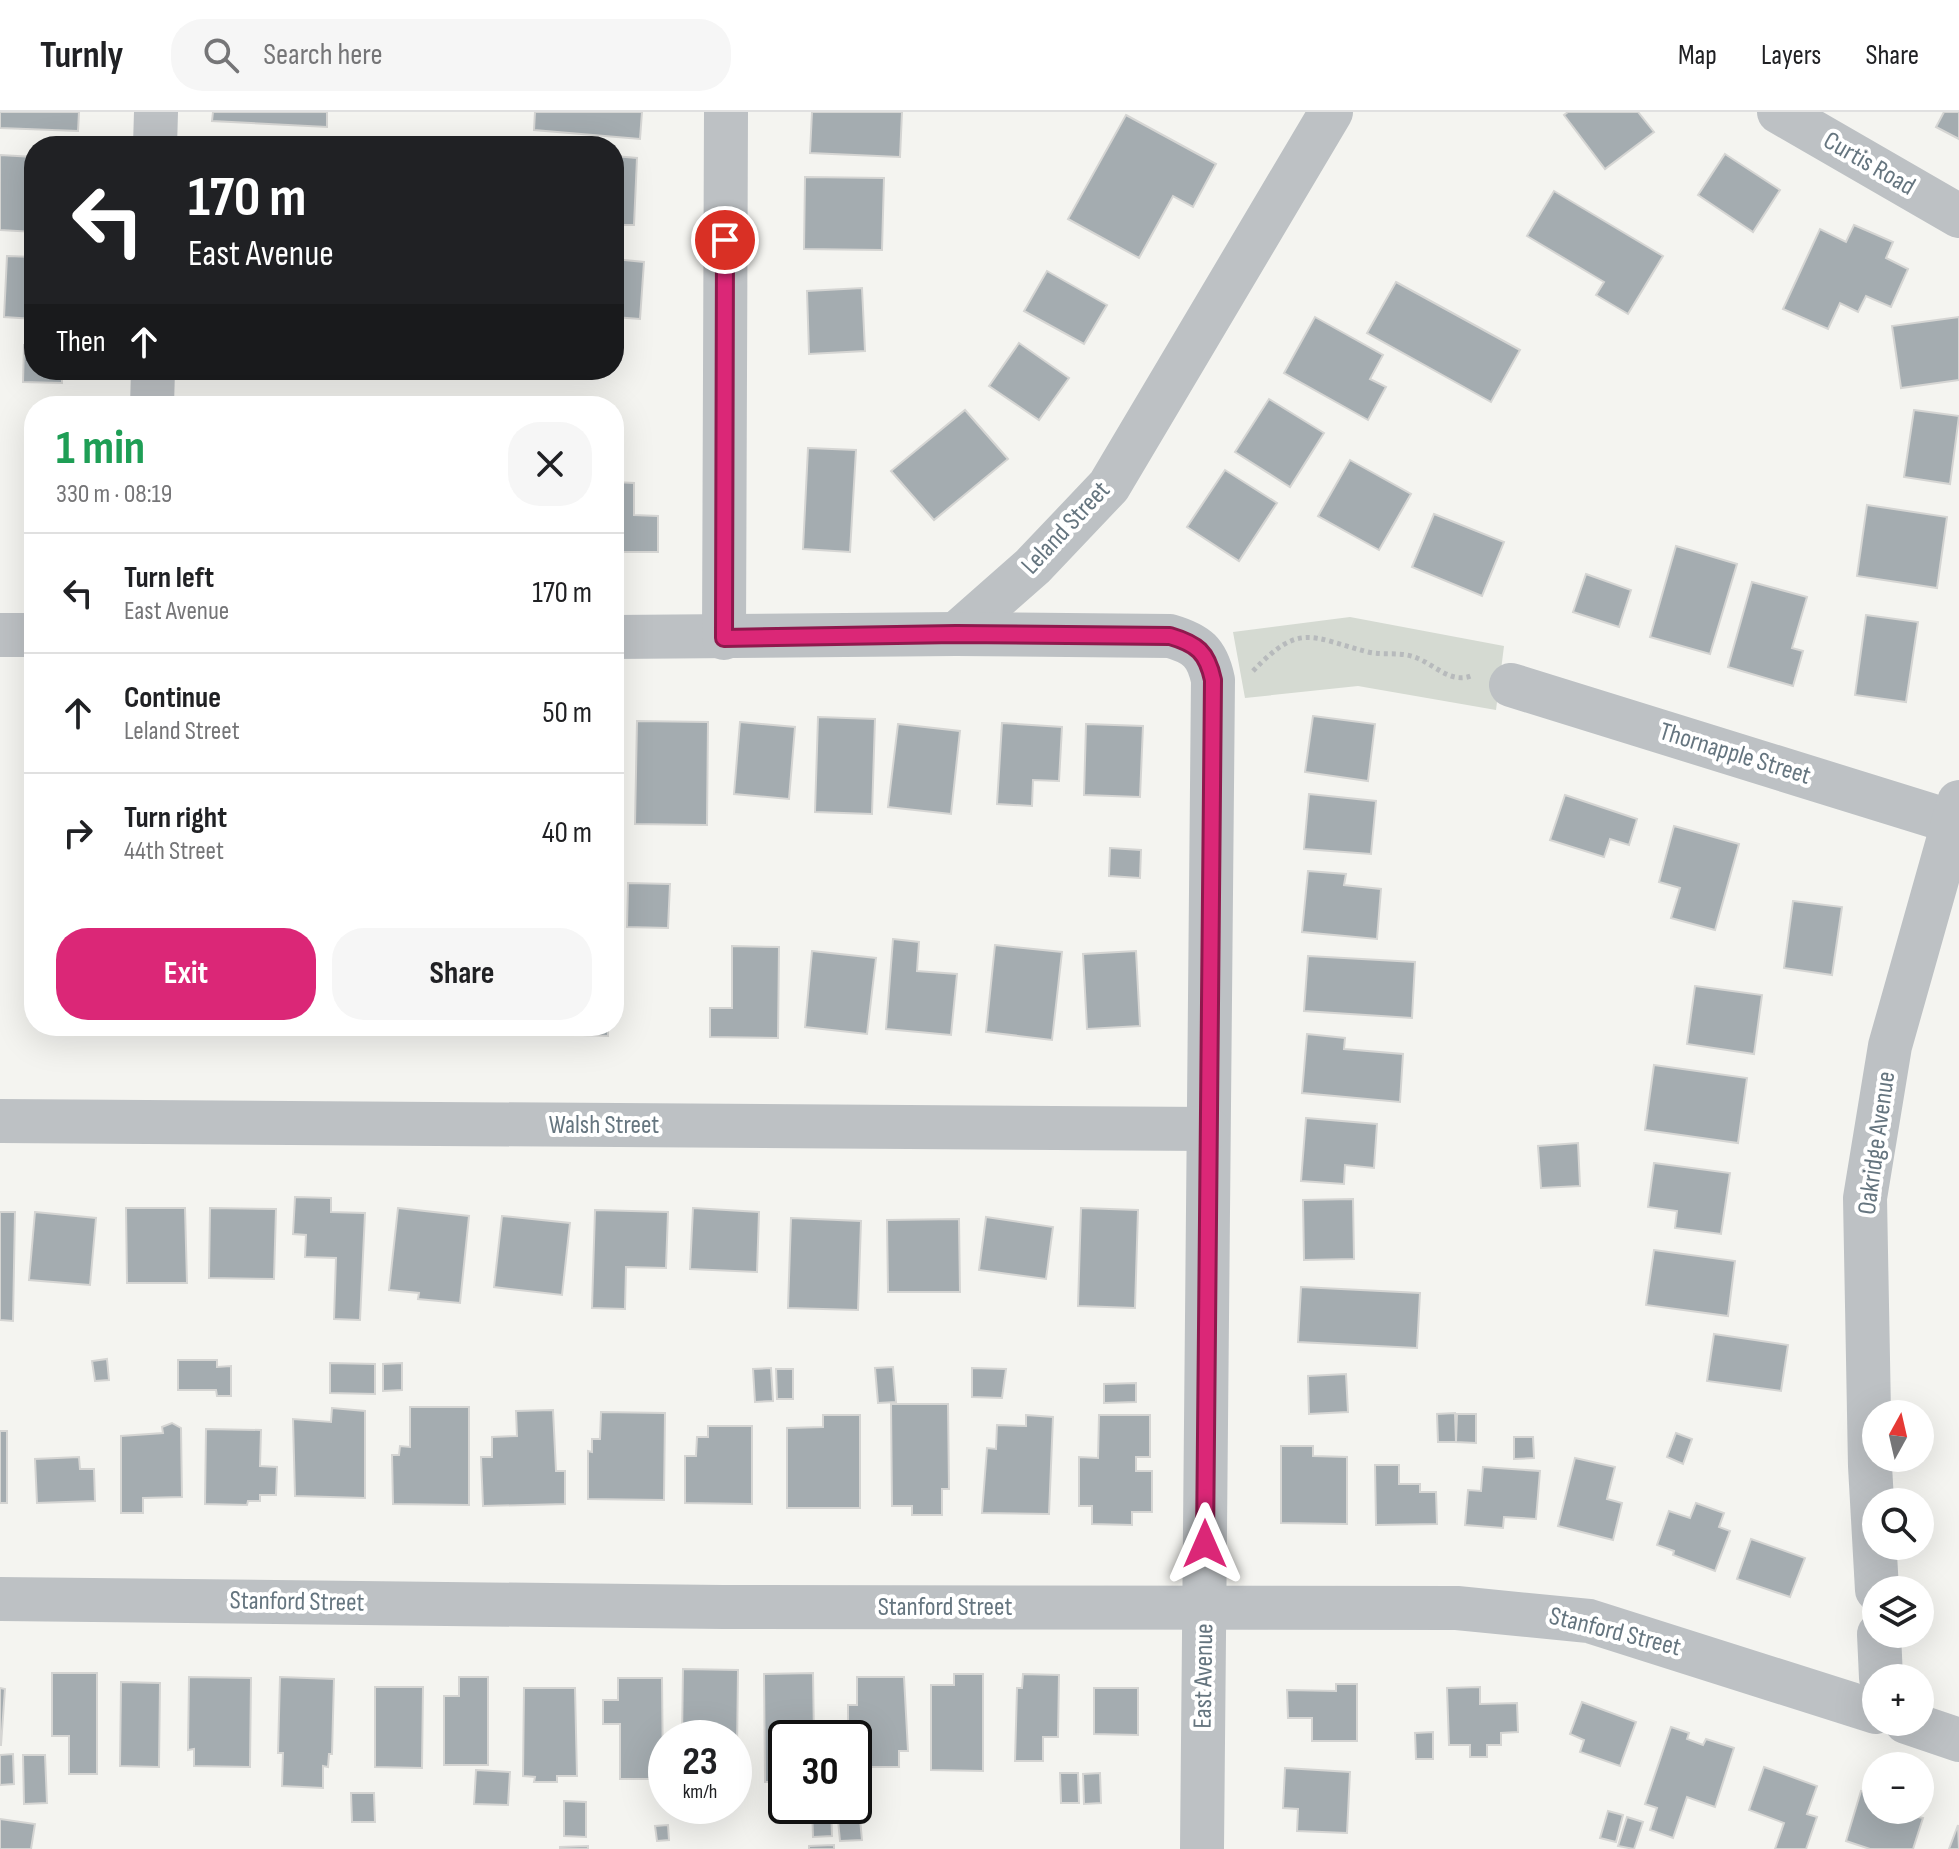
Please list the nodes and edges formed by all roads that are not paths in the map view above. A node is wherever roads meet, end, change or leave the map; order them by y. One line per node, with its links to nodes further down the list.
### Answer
1 (156, 112): 5 (street)
2 (726, 112): 11 (street)
3 (1331, 112): 7 (street, Leland Street)
4 (1779, 112): 6 (street, Curtis Road)
5 (155, 136)
6 (1959, 216)
7 (956, 634): 11 (street); 15 (street, East Avenue)
8 (0, 635): 9 (street)
9 (24, 635)
10 (624, 637): 11 (street)
11 (724, 638)
12 (1511, 685): 13 (street, Thornapple Street)
13 (1957, 816): 16 (street, Oakridge Avenue)
14 (0, 1121): 15 (street, Walsh Street)
15 (1208, 1129): 18 (street, East Avenue)
16 (1876, 1576)
17 (0, 1599): 18 (street, Stanford Street)
18 (1205, 1608): 19 (street, Stanford Street); 22 (street, East Avenue)
19 (1862, 1708)
20 (1934, 1732): 21 (street)
21 (1959, 1740)
22 (1202, 1849)

